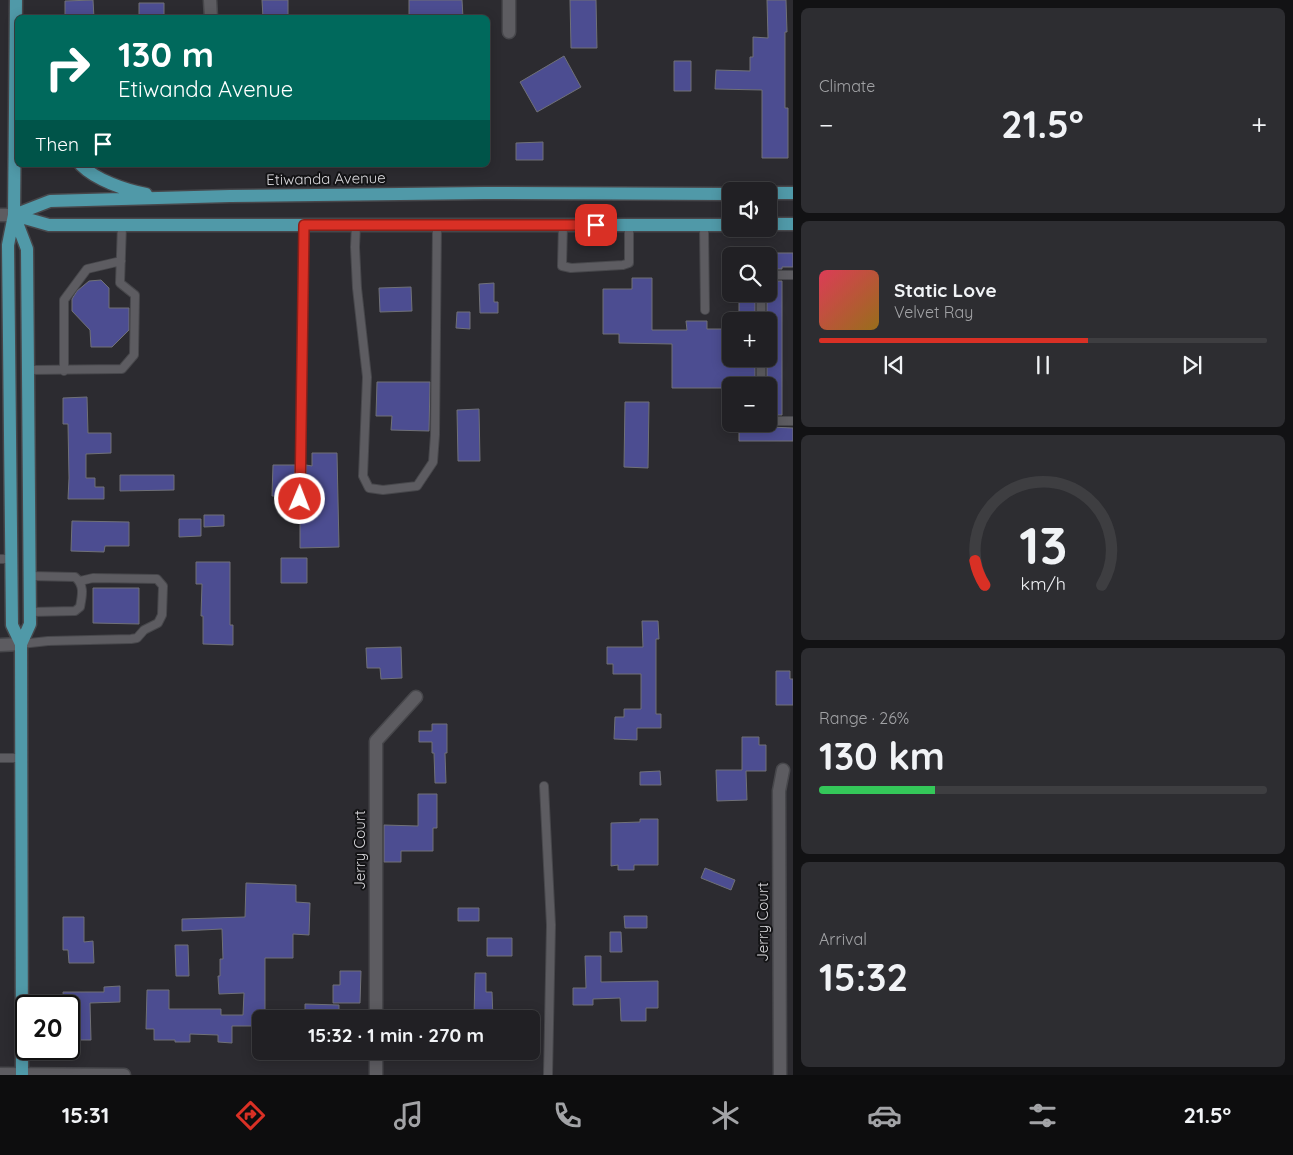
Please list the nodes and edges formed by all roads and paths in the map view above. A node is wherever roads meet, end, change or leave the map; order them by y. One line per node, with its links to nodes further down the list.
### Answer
1 (210, 0): 5 (street)
2 (509, 0): 6 (street)
3 (16, 3): 4 (main road)
4 (22, 15)
5 (211, 15)
6 (509, 32)
7 (15, 109): 14 (main road)
8 (84, 167): 12 (main road)
9 (777, 193): 10 (main road)
10 (793, 193)
11 (722, 194): 12 (main road, Etiwanda Avenue)
12 (165, 198): 14 (main road, Etiwanda Avenue)
13 (0, 215): 14 (street, Etiwanda Avenue)
14 (14, 215): 17 (main road, Etiwanda Avenue); 29 (main road); 30 (main road)
15 (777, 224): 16 (main road)
16 (793, 224)
17 (122, 225): 18 (main road, Etiwanda Avenue); 25 (lane)
18 (304, 225): 19 (main road, Etiwanda Avenue); 35 (lane)
19 (356, 225): 20 (main road, Etiwanda Avenue); 20 (lane)
20 (437, 225): 21 (main road, Etiwanda Avenue)
21 (563, 225): 22 (main road, Etiwanda Avenue); 22 (lane)
22 (628, 225): 23 (main road, Etiwanda Avenue)
23 (704, 225): 24 (main road, Etiwanda Avenue); 28 (lane)
24 (722, 225)
25 (121, 261): 31 (lane); 31 (lane)
26 (777, 275): 27 (lane)
27 (793, 275)
28 (704, 310)
29 (4, 325): 32 (main road)
30 (28, 370): 31 (lane); 37 (main road)
31 (64, 371)
32 (5, 404): 36 (main road)
33 (793, 421): 34 (lane)
34 (777, 422)
35 (300, 499)
36 (6, 559): 41 (main road)
37 (29, 576): 38 (lane); 39 (main road)
38 (80, 581): 39 (lane); 41 (lane)
39 (30, 612): 41 (main road)
40 (0, 644): 41 (street)
41 (21, 644): 44 (main road)
42 (416, 697): 47 (street, Jerry Court)
43 (0, 758): 44 (lane)
44 (22, 758): 50 (main road)
45 (783, 770): 54 (street, Jerry Court)
46 (544, 786): 53 (lane)
47 (376, 1010)
48 (376, 1060): 52 (street)
49 (0, 1074): 50 (street)
50 (22, 1075): 51 (street)
51 (124, 1075)
52 (376, 1075)
53 (548, 1075)
54 (780, 1075)

